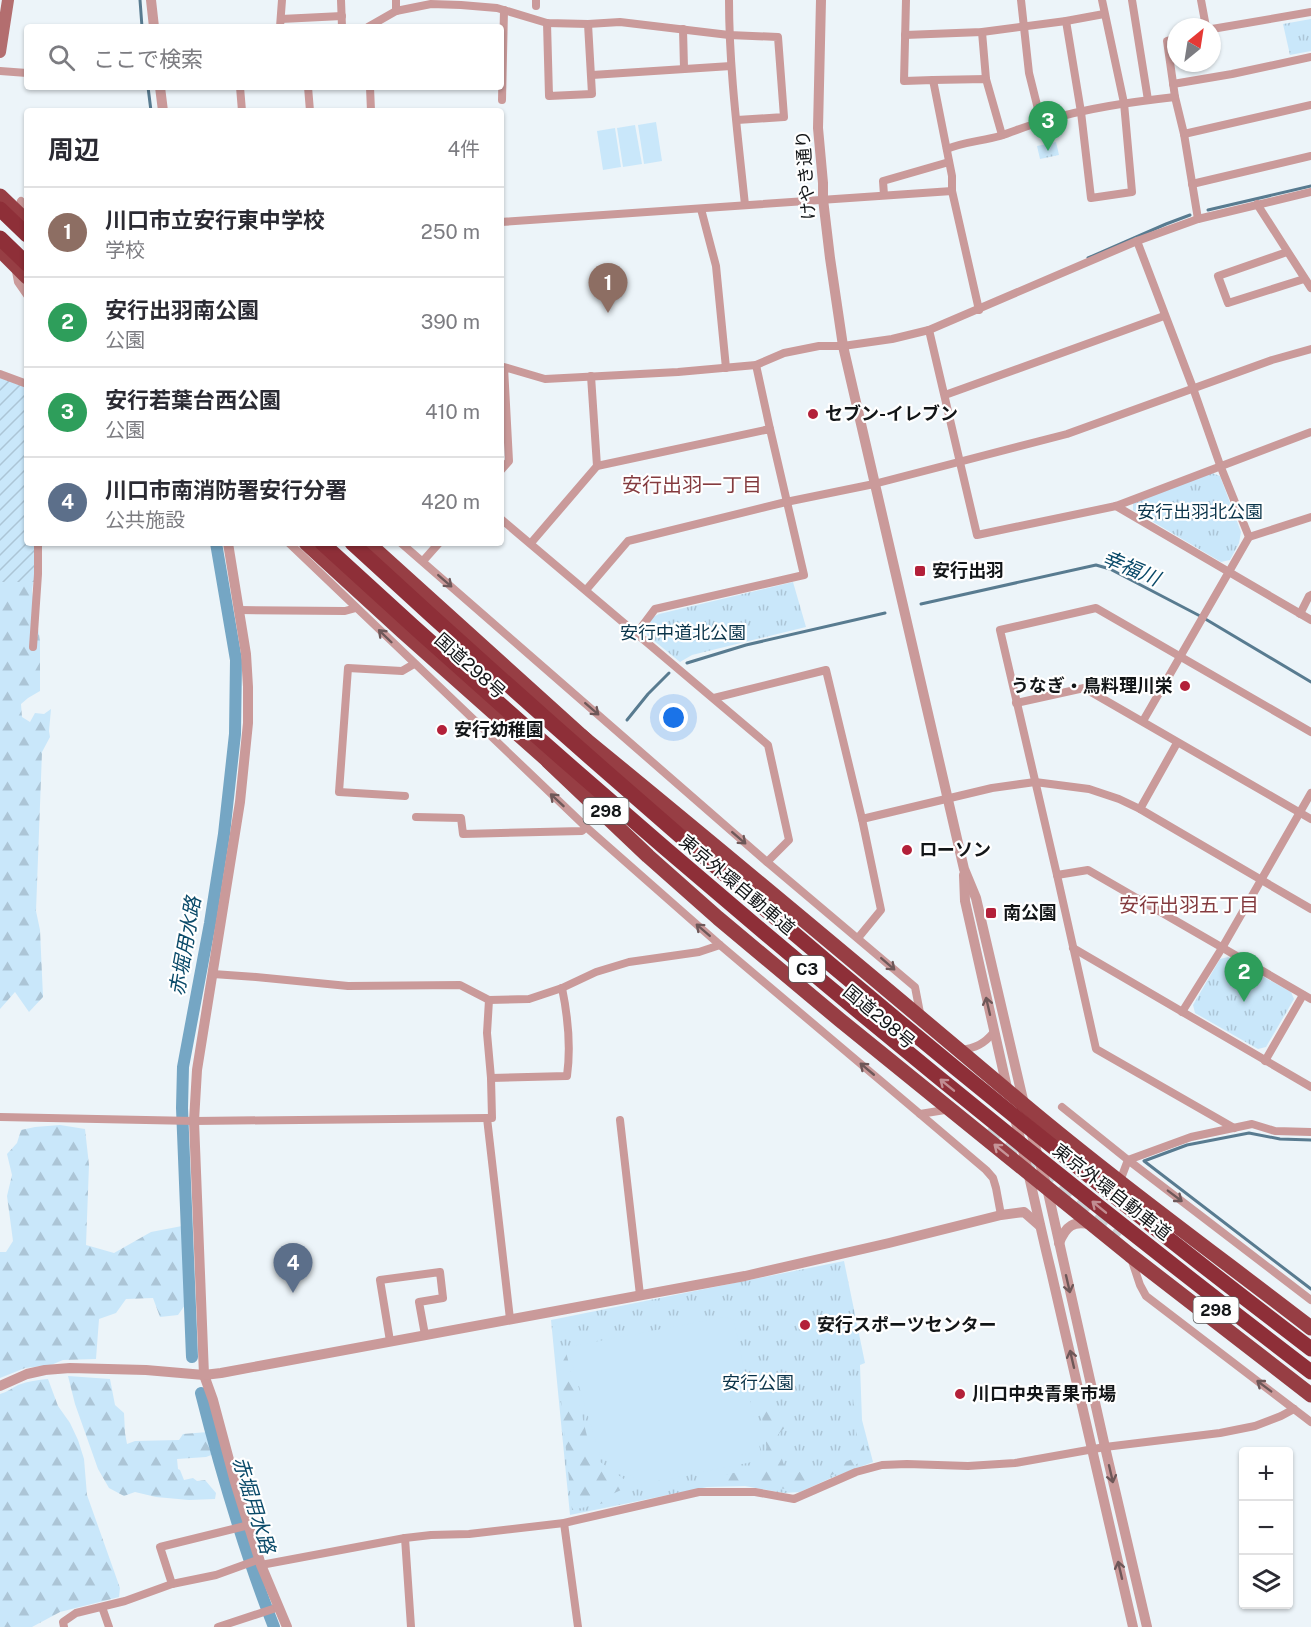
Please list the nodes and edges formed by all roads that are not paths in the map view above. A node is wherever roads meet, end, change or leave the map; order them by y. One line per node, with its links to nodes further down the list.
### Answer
1 (8, 0): 33 (main road)
2 (151, 0): 22 (street)
3 (282, 0): 20 (street)
4 (341, 0): 17 (street)
5 (396, 0): 14 (street)
6 (726, 0): 31 (street)
7 (821, 0): 71 (street, けやき通り)
8 (906, 0): 32 (street)
9 (1021, 0): 27 (street)
10 (1102, 0): 16 (street)
11 (1132, 0): 51 (street)
12 (1202, 0): 18 (street)
13 (504, 10): 14 (street); 21 (street); 25 (street)
14 (396, 11): 24 (street)
15 (1311, 12): 28 (street)
16 (1104, 14): 19 (street); 52 (street)
17 (342, 16): 20 (street); 23 (street)
18 (1205, 18)
19 (1065, 21): 27 (street); 58 (street)
20 (280, 23)
21 (547, 23): 26 (street); 40 (street)
22 (154, 24)
23 (342, 24)
24 (373, 24)
25 (504, 24)
26 (588, 24): 29 (street); 40 (street)
27 (1023, 27): 30 (street); 60 (street)
28 (1221, 27)
29 (683, 29): 31 (street); 36 (street)
30 (982, 32): 32 (street); 41 (street)
31 (729, 35): 35 (street); 59 (street)
32 (905, 35): 42 (street)
33 (0, 52)
34 (1311, 57): 43 (street)
35 (731, 66): 36 (street); 59 (street)
36 (684, 68): 40 (street)
37 (0, 71): 39 (street)
38 (1171, 72): 43 (street)
39 (24, 73)
40 (592, 75)
41 (986, 79): 42 (street); 62 (street)
42 (933, 80): 63 (street)
43 (1173, 84): 49 (street)
44 (160, 90): 54 (street)
45 (240, 90): 55 (street)
46 (308, 90): 56 (street)
47 (370, 90): 57 (street)
48 (502, 90): 50 (street)
49 (1175, 97): 51 (street); 61 (street)
50 (502, 100)
51 (1148, 100): 52 (street)
52 (1124, 103): 58 (street); 58 (street)
53 (1311, 105): 61 (street)
54 (163, 108)
55 (242, 108)
56 (310, 108)
57 (371, 108)
58 (1081, 112): 60 (street)
59 (737, 120): 73 (street)
60 (1041, 122): 62 (street)
61 (1184, 134): 66 (street)
62 (1002, 135): 63 (street)
63 (946, 149): 65 (street)
64 (1311, 156): 66 (street)
65 (949, 162): 67 (street); 69 (street)
66 (1192, 184): 77 (street)
67 (952, 191): 69 (street); 87 (street)
68 (1311, 192): 72 (street)
69 (884, 195): 71 (street)
70 (0, 196): 76 (highway)
71 (823, 199): 73 (street); 90 (street, けやき通り)
72 (1257, 204): 77 (street); 82 (street)
73 (745, 205): 75 (street)
74 (0, 209): 79 (highway)
75 (701, 209): 78 (street); 94 (street)
76 (24, 219)
77 (1198, 219): 80 (street)
78 (504, 222)
79 (24, 232)
80 (1137, 241): 87 (street); 88 (street)
81 (1, 248): 83 (highway)
82 (1287, 252): 84 (street); 84 (street)
83 (21, 264): 86 (street)
84 (1304, 279): 85 (street)
85 (1311, 288)
86 (24, 291)
87 (979, 310): 89 (street)
88 (1164, 316): 99 (street); 100 (street)
89 (929, 330): 90 (street); 100 (street)
90 (843, 346): 92 (street); 107 (street, けやき通り)
91 (1311, 349): 99 (street)
92 (756, 365): 94 (street); 101 (street)
93 (504, 367): 96 (street)
94 (726, 368): 96 (street)
95 (0, 374): 97 (street)
96 (591, 376): 105 (street)
97 (24, 383)
98 (504, 383): 106 (street)
99 (1193, 388): 103 (street); 104 (street)
100 (945, 395): 103 (street)
101 (770, 429): 105 (street); 108 (street)
102 (1311, 432): 104 (street)
103 (960, 462): 107 (street); 109 (street)
104 (1220, 465): 109 (street); 112 (street)
105 (597, 466): 113 (street)
106 (504, 467)
107 (874, 484): 108 (street); 145 (street, けやき通り)
108 (786, 502): 125 (street); 131 (street)
109 (1116, 506): 124 (street)
110 (1311, 517): 112 (street)
111 (504, 521): 113 (street)
112 (1249, 537): 124 (street)
113 (531, 543): 125 (street)
114 (38, 546): 132 (street)
115 (228, 546): 128 (street)
116 (292, 546): 127 (street)
117 (309, 546): 141 (highway, 国道298号 / 298)
118 (325, 546): 204 (highway, 東京外環自動車道 / C3, one-way to 118, bridge)
119 (355, 546): 203 (highway, 東京外環自動車道 / C3, bridge)
120 (371, 546): 139 (highway, 国道298号 / 298)
121 (405, 546): 123 (street)
122 (436, 546): 123 (street)
123 (423, 561): 152 (street, one-way to 152)
124 (1229, 573): 129 (street); 133 (street)
125 (586, 590): 131 (street)
126 (1311, 595): 129 (street)
127 (356, 608): 128 (street); 134 (street, one-way to 127)
128 (239, 610): 161 (street)
129 (1300, 614): 130 (street)
130 (1311, 620)
131 (637, 633): 135 (street)
132 (33, 647)
133 (1180, 656): 136 (street); 137 (street); 138 (street)
134 (414, 664): 144 (street); 151 (street, one-way to 134)
135 (714, 698): 149 (street); 152 (street)
136 (1016, 703): 137 (street); 142 (street)
137 (1143, 721): 140 (street)
138 (1311, 732)
139 (580, 735): 166 (highway); 168 (highway, 国道298号 / 298)
140 (1177, 743): 146 (street); 147 (street)
141 (548, 761): 171 (highway, 国道298号 / 298); 177 (highway)
142 (1035, 782): 145 (street); 146 (street); 154 (street)
143 (1311, 793): 147 (street)
144 (405, 796)
145 (947, 798): 149 (street); 153 (street, けやき通り)
146 (1140, 809): 155 (street)
147 (1300, 813): 150 (street); 155 (street)
148 (416, 817): 151 (street)
149 (862, 819): 157 (street)
150 (1311, 819)
151 (586, 827): 158 (street, one-way to 151)
152 (767, 862): 157 (street)
153 (964, 869): 167 (street, one-way to 153); 175 (street)
154 (1058, 875): 159 (street); 160 (street)
155 (1260, 879): 156 (street); 160 (street)
156 (1311, 909)
157 (858, 938): 166 (street, one-way to 166)
158 (720, 945): 162 (street); 178 (street, one-way to 158)
159 (1073, 948): 165 (street); 183 (street)
160 (1222, 948): 163 (street); 165 (street)
161 (213, 974): 164 (street); 182 (street)
162 (562, 988): 164 (street); 172 (street)
163 (1307, 997): 170 (street)
164 (489, 1000): 172 (street)
165 (1182, 1012): 170 (street)
166 (921, 1018): 169 (highway)
167 (994, 1032): 169 (street); 174 (street)
168 (932, 1037)
169 (960, 1050): 174 (highway)
170 (1265, 1061): 173 (street)
171 (914, 1071)
172 (491, 1078): 180 (street)
173 (1311, 1087)
174 (1007, 1090): 175 (highway); 186 (street)
175 (1024, 1105): 187 (highway); 188 (street)
176 (1062, 1107): 185 (street)
177 (951, 1109): 178 (street); 186 (highway, one-way to 177)
178 (920, 1114): 190 (street)
179 (0, 1117): 182 (street)
180 (487, 1118): 182 (street); 198 (street)
181 (620, 1120): 196 (street)
182 (194, 1121): 205 (street)
183 (1234, 1128): 184 (street); 185 (street)
184 (1311, 1132)
185 (1128, 1160): 187 (street); 197 (street, one-way to 197)
186 (1030, 1174): 188 (highway); 192 (street)
187 (1120, 1181): 199 (highway)
188 (1047, 1188): 191 (highway); 194 (street)
189 (1141, 1205): 201 (highway, 298)
190 (1000, 1215): 192 (street); 196 (street)
191 (1092, 1225): 194 (street); 195 (highway)
192 (1040, 1226): 212 (street, one-way to 192)
193 (1120, 1236): 206 (highway, 298)
194 (1059, 1243): 211 (street, one-way to 211)
195 (1130, 1255): 208 (highway); 209 (street, one-way to 195)
196 (640, 1295): 198 (street)
197 (1311, 1300)
198 (510, 1319): 200 (street)
199 (1311, 1328)
200 (425, 1335): 202 (street); 202 (street)
201 (1311, 1337)
202 (390, 1341): 205 (street)
203 (1311, 1348)
204 (1311, 1372)
205 (204, 1375): 207 (street); 214 (street)
206 (1311, 1383)
207 (0, 1386)
208 (1311, 1395)
209 (1294, 1409): 210 (street); 211 (street)
210 (1311, 1422)
211 (1105, 1447): 212 (street); 227 (street, one-way to 227)
212 (1093, 1449): 213 (street); 226 (street, one-way to 212)
213 (564, 1523): 215 (street); 225 (street)
214 (249, 1525): 216 (street); 217 (street)
215 (405, 1538): 216 (street); 224 (street)
216 (261, 1562): 217 (street); 219 (street)
217 (172, 1584): 218 (street)
218 (102, 1607): 220 (street); 221 (street)
219 (279, 1607): 222 (street); 223 (street)
220 (64, 1627)
221 (109, 1627)
222 (218, 1627)
223 (287, 1627)
224 (411, 1627)
225 (578, 1627)
226 (1133, 1627)
227 (1147, 1627)

